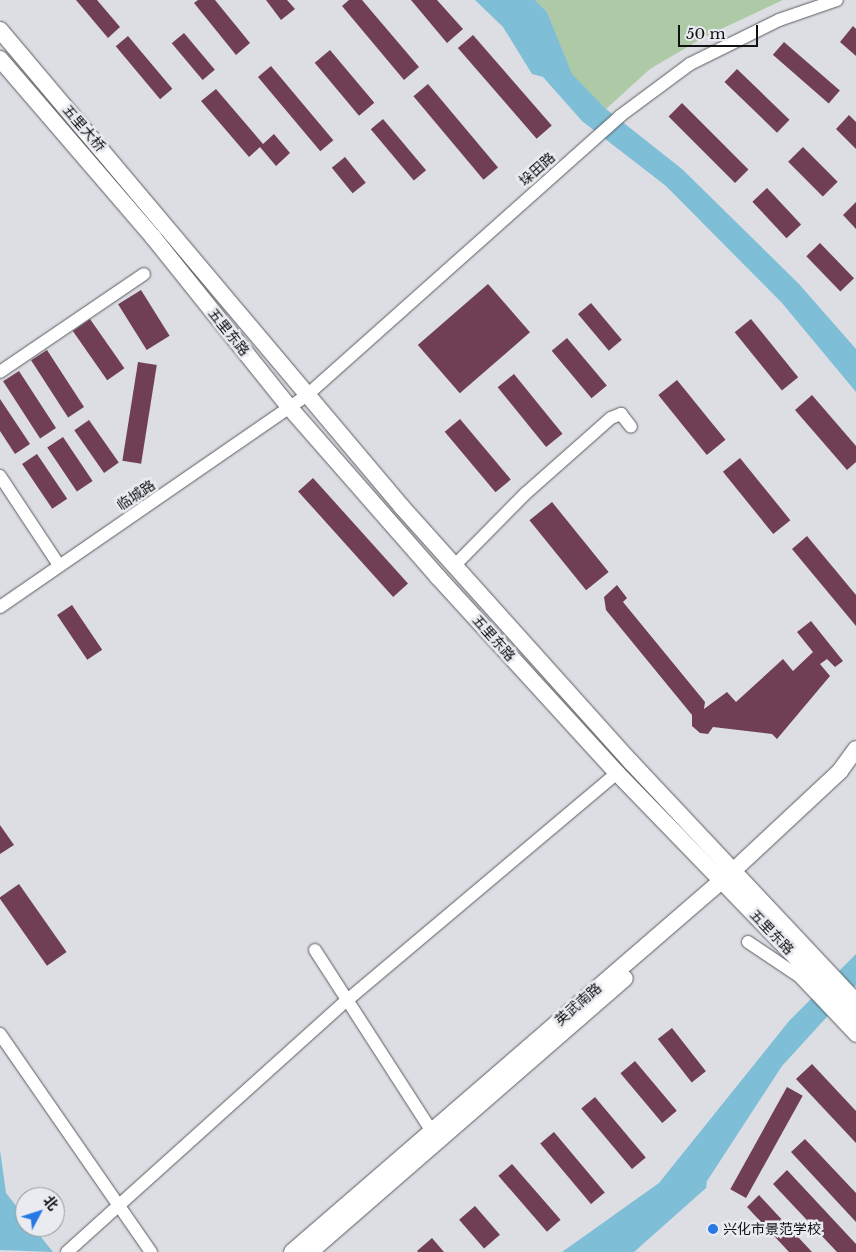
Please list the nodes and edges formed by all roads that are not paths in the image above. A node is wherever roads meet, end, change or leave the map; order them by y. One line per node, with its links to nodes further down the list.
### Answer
1 (836, 0): 8 (street, 垛田路)
2 (0, 30): 4 (main road, 五里大桥)
3 (0, 59): 5 (main road, 五里大桥)
4 (168, 226): 8 (main road, 五里东路)
5 (153, 237): 9 (main road, 五里东路)
6 (144, 274): 7 (street)
7 (0, 372)
8 (306, 396): 9 (street, 垛田路); 13 (main road, 五里东路)
9 (290, 408): 12 (street, 临城路); 17 (main road, 五里东路)
10 (631, 427): 13 (street)
11 (0, 476): 12 (street)
12 (59, 565): 14 (street, 临城路)
13 (455, 565): 18 (main road, 五里东路)
14 (0, 607)
15 (856, 749): 18 (main road, 英武南路)
16 (856, 766): 18 (main road, 英武南路)
17 (617, 773): 18 (main road, 五里东路); 22 (street)
18 (731, 879): 21 (main road, 五里东路); 26 (main road, 英武南路); 31 (main road, 英武南路)
19 (748, 942): 21 (street)
20 (315, 950): 22 (street)
21 (803, 964): 23 (main road, 五里东路)
22 (346, 1002): 26 (street); 27 (street)
23 (850, 1013): 25 (street)
24 (0, 1034): 27 (street)
25 (856, 1036)
26 (431, 1130): 30 (main road, 英武南路)
27 (119, 1209): 28 (street); 29 (street)
28 (67, 1252)
29 (151, 1252)
30 (292, 1252)
31 (310, 1252)

